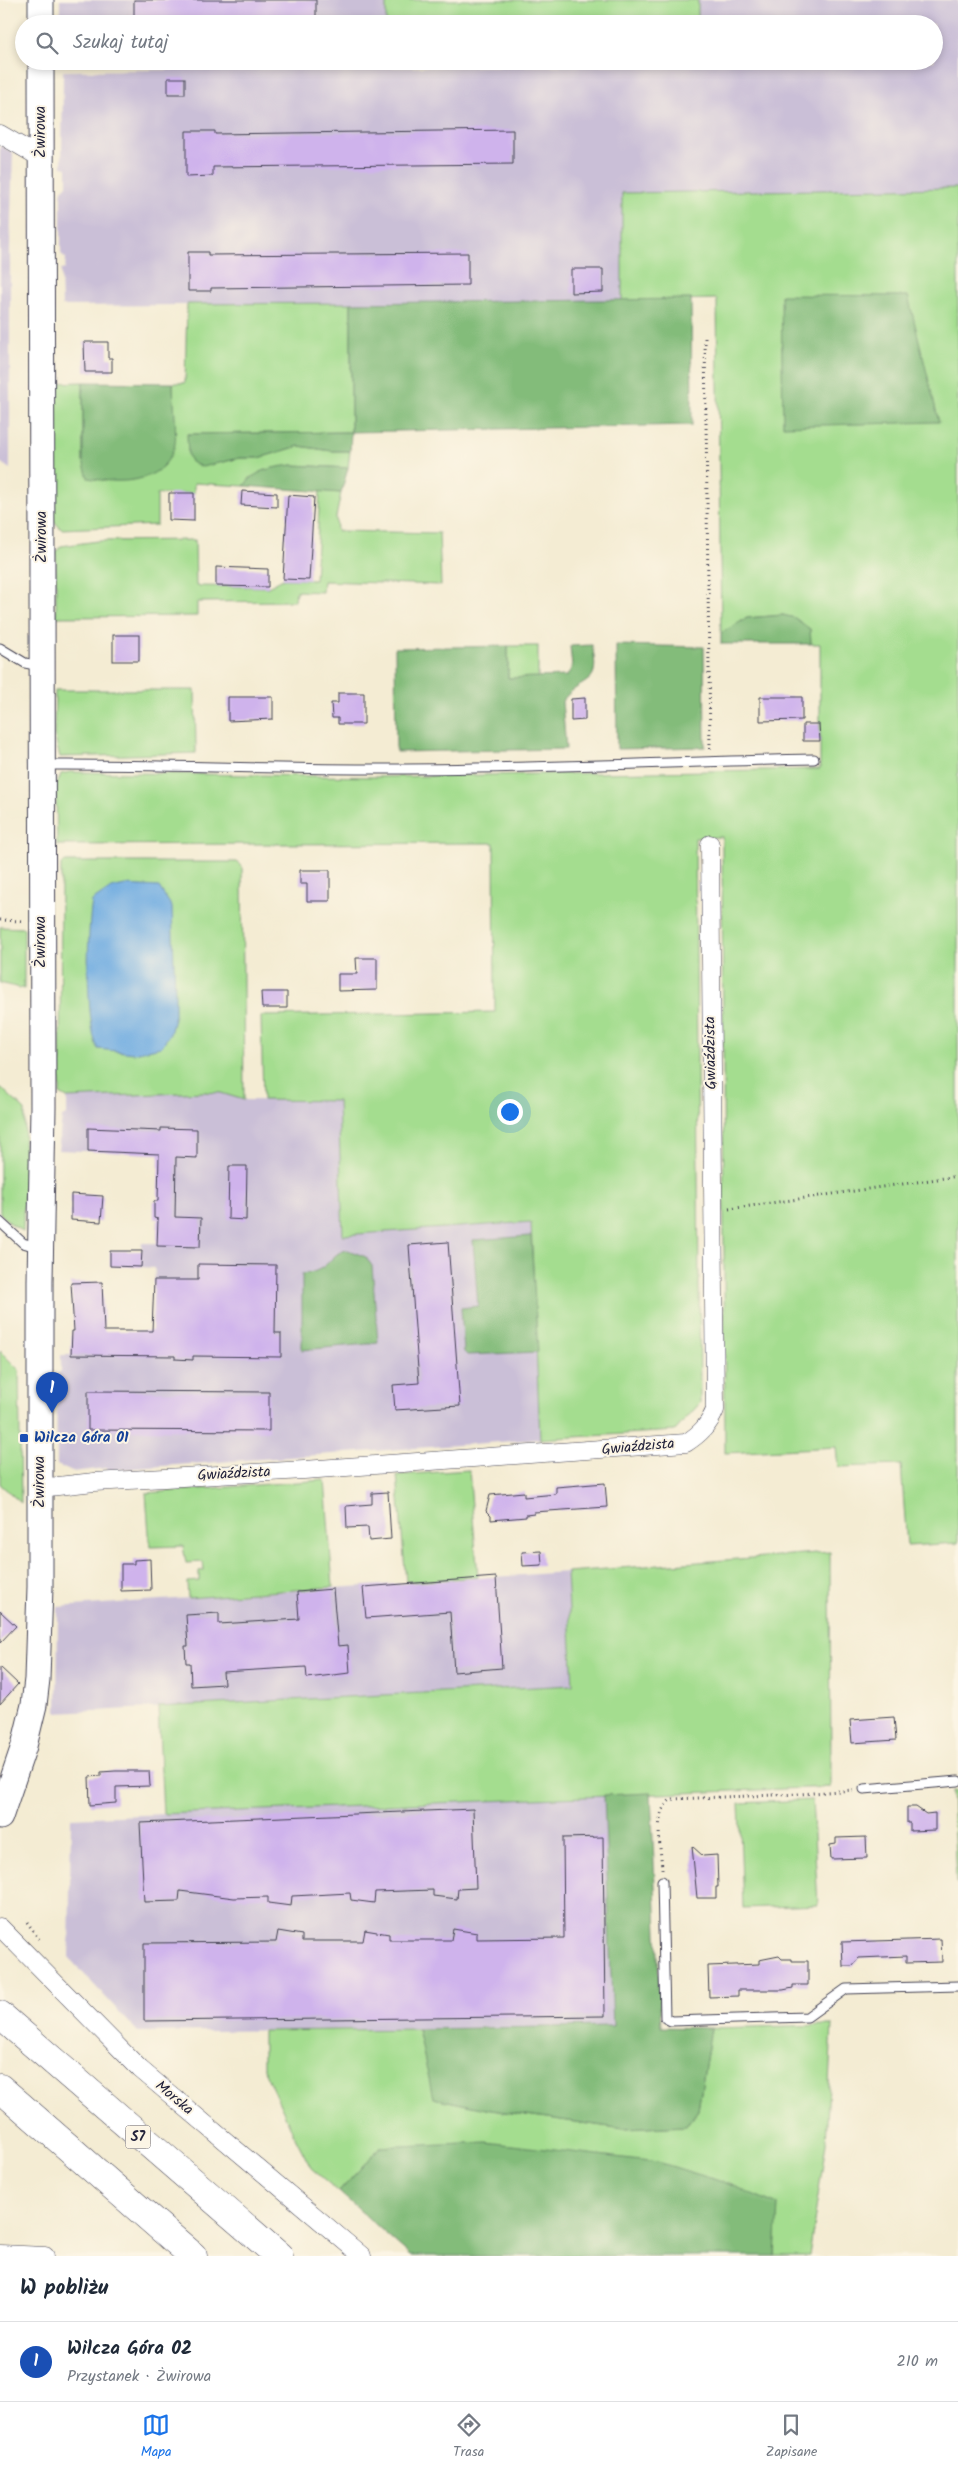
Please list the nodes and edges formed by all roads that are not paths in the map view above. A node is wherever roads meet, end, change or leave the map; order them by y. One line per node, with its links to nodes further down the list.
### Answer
1 (41, 0): 2 (street)
2 (41, 15)
3 (41, 70): 5 (street, Żwirowa)
4 (0, 134): 5 (street)
5 (41, 158): 7 (street, Żwirowa)
6 (0, 648): 7 (lane)
7 (42, 666): 9 (street, Żwirowa)
8 (814, 759): 9 (lane)
9 (41, 765): 12 (street, Żwirowa)
10 (710, 844): 13 (street, Gwiaździsta)
11 (0, 1222): 12 (lane)
12 (40, 1248): 13 (street, Żwirowa)
13 (40, 1488): 16 (street, Żwirowa)
14 (958, 1781): 15 (lane)
15 (864, 1788)
16 (0, 1817)
17 (662, 1881): 19 (lane)
18 (0, 1927): 26 (street, Morska)
19 (958, 1986)
20 (0, 2015): 25 (highway, S7)
21 (0, 2088): 24 (highway)
22 (0, 2254): 23 (street)
23 (45, 2256)
24 (193, 2256)
25 (279, 2256)
26 (362, 2256)

